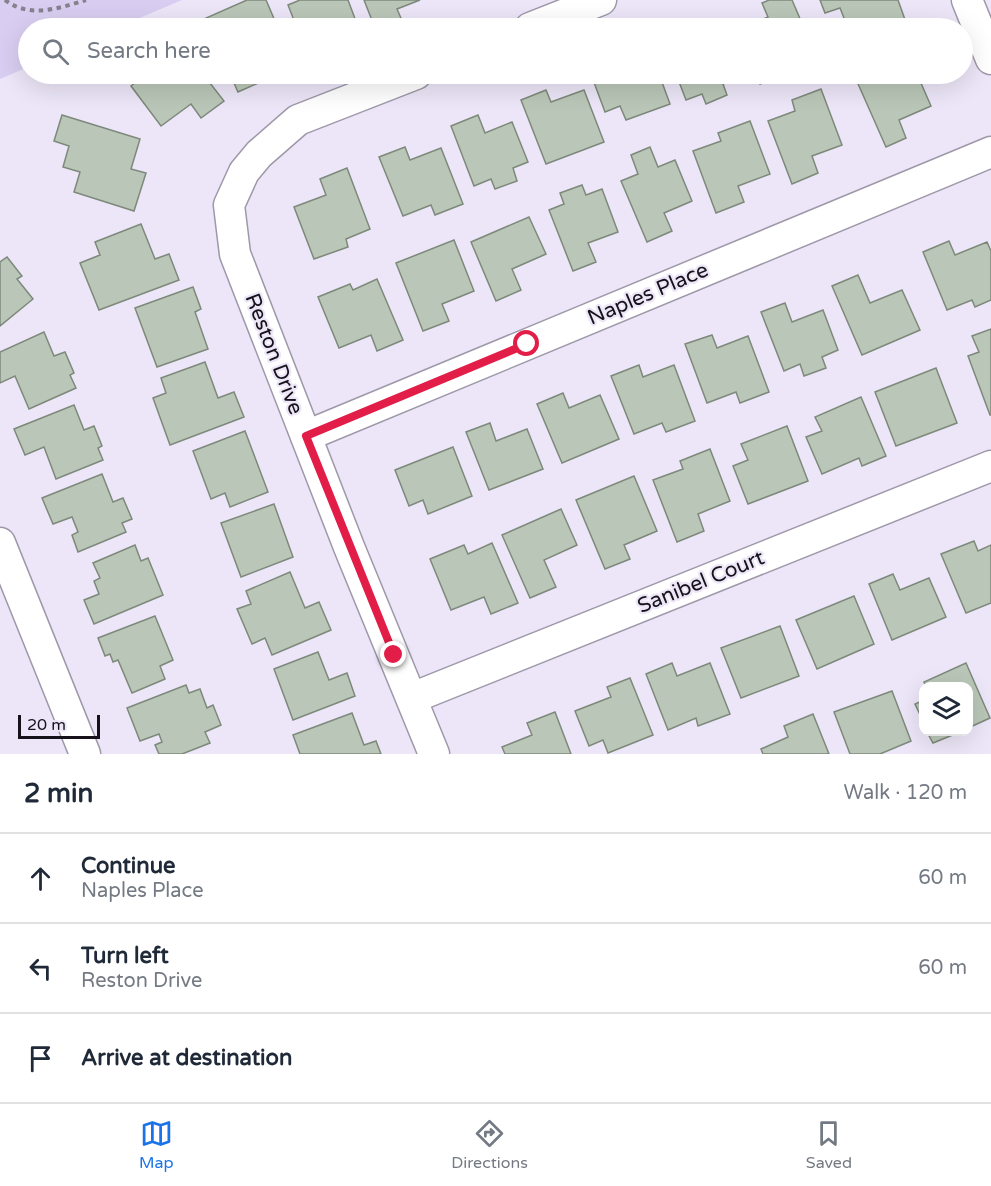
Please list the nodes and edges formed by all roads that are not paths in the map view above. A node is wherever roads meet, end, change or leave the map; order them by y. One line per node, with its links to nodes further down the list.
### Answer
1 (601, 0): 3 (street)
2 (967, 0): 4 (street)
3 (555, 18)
4 (991, 59)
5 (390, 84): 7 (street, Reston Drive)
6 (991, 152): 7 (street, Naples Place)
7 (306, 436): 11 (street, Reston Drive)
8 (991, 466): 11 (street, Sanibel Court)
9 (0, 543): 10 (street)
10 (7, 581): 12 (street)
11 (412, 698): 13 (street, Reston Drive)
12 (85, 754)
13 (434, 754)

